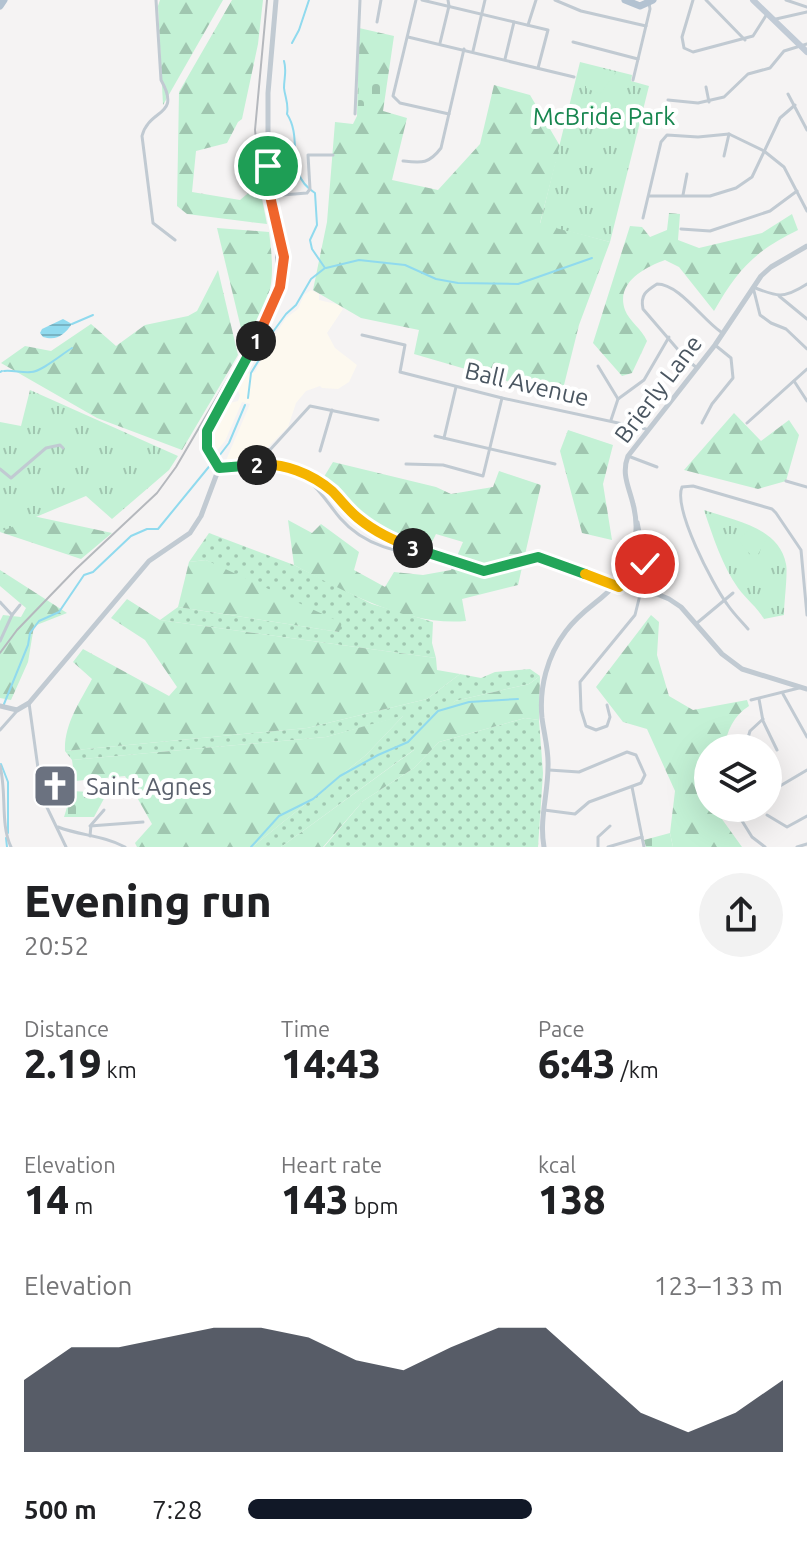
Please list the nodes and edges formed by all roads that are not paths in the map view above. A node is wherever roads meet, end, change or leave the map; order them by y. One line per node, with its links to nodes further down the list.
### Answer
1 (4, 0): 18 (main road)
2 (156, 0): 62 (street)
3 (276, 0): 57 (street)
4 (360, 0): 46 (street)
5 (381, 0): 24 (street)
6 (416, 0): 28 (street)
7 (422, 0): 19 (street)
8 (448, 0): 19 (street)
9 (485, 0): 21 (street)
10 (536, 0): 26 (street)
11 (555, 0): 27 (street)
12 (625, 0): 17 (main road)
13 (693, 0): 29 (street)
14 (706, 0): 29 (street)
15 (753, 0): 22 (main road)
16 (786, 0): 20 (street)
17 (651, 2): 27 (street)
18 (0, 6)
19 (449, 6): 21 (street); 31 (street)
20 (807, 10): 23 (street)
21 (482, 14): 25 (street); 34 (street)
22 (767, 14): 23 (main road); 29 (street)
23 (774, 21): 32 (main road)
24 (377, 22)
25 (514, 22): 26 (street); 36 (street)
26 (528, 25): 38 (street)
27 (646, 26): 37 (street)
28 (408, 37): 31 (street); 47 (street)
29 (745, 40)
30 (573, 42): 37 (street)
31 (440, 43): 33 (street)
32 (804, 45): 35 (main road); 44 (street)
33 (464, 49): 34 (street); 47 (street)
34 (472, 51): 36 (street)
35 (807, 52)
36 (505, 59): 38 (street)
37 (638, 59): 40 (street)
38 (538, 68): 39 (street)
39 (574, 77)
40 (633, 80)
41 (706, 87): 44 (street)
42 (788, 94): 45 (street)
43 (668, 100): 44 (street)
44 (709, 102)
45 (795, 105): 48 (street); 50 (street)
46 (355, 114)
47 (449, 114): 53 (street)
48 (807, 130)
49 (729, 134): 50 (street); 52 (street); 58 (street)
50 (764, 151): 55 (street); 56 (street)
51 (333, 155): 57 (street)
52 (724, 156)
53 (403, 161)
54 (687, 174): 56 (street)
55 (797, 191): 59 (street); 61 (street)
56 (683, 195): 58 (street)
57 (270, 196): 97 (street)
58 (648, 196): 60 (street)
59 (807, 211)
60 (643, 218)
61 (681, 229)
62 (175, 240)
63 (807, 246): 65 (street, Brierly Lane)
64 (807, 284): 66 (street)
65 (753, 287): 66 (street); 68 (street, Brierly Lane); 72 (street)
66 (778, 296): 67 (street)
67 (807, 319)
68 (722, 333): 70 (street); 71 (street, Brierly Lane)
69 (362, 335): 77 (street, Ball Avenue)
70 (669, 337): 74 (street); 79 (street)
71 (715, 345): 74 (street, Brierly Lane); 84 (street)
72 (807, 349)
73 (598, 366): 79 (street)
74 (697, 368): 86 (street, Brierly Lane)
75 (807, 369): 76 (street)
76 (794, 381): 80 (street); 85 (street)
77 (456, 387): 78 (street, Ball Avenue); 88 (street)
78 (502, 398): 83 (street, Ball Avenue); 90 (street)
79 (618, 399): 83 (street)
80 (807, 401)
81 (332, 410): 82 (street); 91 (street); 95 (street)
82 (378, 420)
83 (611, 421): 86 (street, Ball Avenue)
84 (702, 423)
85 (747, 423)
86 (647, 429): 92 (street, Brierly Lane)
87 (435, 436): 88 (street)
88 (444, 438): 90 (street)
89 (63, 448): 98 (street)
90 (491, 448): 93 (street); 94 (street)
91 (320, 451)
92 (628, 456): 96 (street); 102 (street, Brierly Lane)
93 (406, 464)
94 (555, 464)
95 (255, 465): 97 (street); 99 (street)
96 (657, 467)
97 (219, 468): 121 (street)
98 (0, 469)
99 (300, 472): 103 (street); 103 (street)
100 (786, 481): 101 (street)
101 (807, 487)
102 (636, 519): 105 (street, Brierly Lane); 105 (street)
103 (439, 558): 105 (street)
104 (806, 579): 108 (street); 113 (street)
105 (618, 587): 106 (street); 131 (street)
106 (641, 591): 114 (street); 122 (street)
107 (733, 593): 108 (street)
108 (724, 600): 114 (street); 115 (street)
109 (2, 604): 111 (street); 112 (street)
110 (20, 605): 112 (street)
111 (0, 611)
112 (12, 615): 116 (street)
113 (807, 615)
114 (697, 623): 117 (street)
115 (748, 629)
116 (0, 641)
117 (805, 688): 118 (street)
118 (783, 694): 119 (street); 129 (street)
119 (759, 699): 120 (street); 125 (street)
120 (751, 700)
121 (29, 703): 124 (street); 143 (street)
122 (607, 705)
123 (0, 706): 124 (street)
124 (17, 710): 126 (street)
125 (763, 719): 127 (street); 128 (street)
126 (0, 730)
127 (749, 734)
128 (770, 734)
129 (807, 737)
130 (0, 766): 147 (street)
131 (548, 770): 134 (street); 136 (street)
132 (807, 770): 133 (street)
133 (782, 785)
134 (632, 787): 136 (street); 145 (street)
135 (104, 810): 141 (street)
136 (544, 810): 150 (street)
137 (807, 816): 140 (street)
138 (143, 822): 141 (street)
139 (742, 822): 154 (street)
140 (779, 822)
141 (90, 826): 144 (street)
142 (610, 826): 151 (street)
143 (58, 827): 144 (street); 148 (street)
144 (90, 836): 149 (street)
145 (643, 837): 152 (street); 153 (street)
146 (807, 844): 155 (street)
147 (11, 847)
148 (66, 847)
149 (125, 847)
150 (544, 847)
151 (598, 847)
152 (608, 847)
153 (644, 847)
154 (765, 847)
155 (797, 847)

